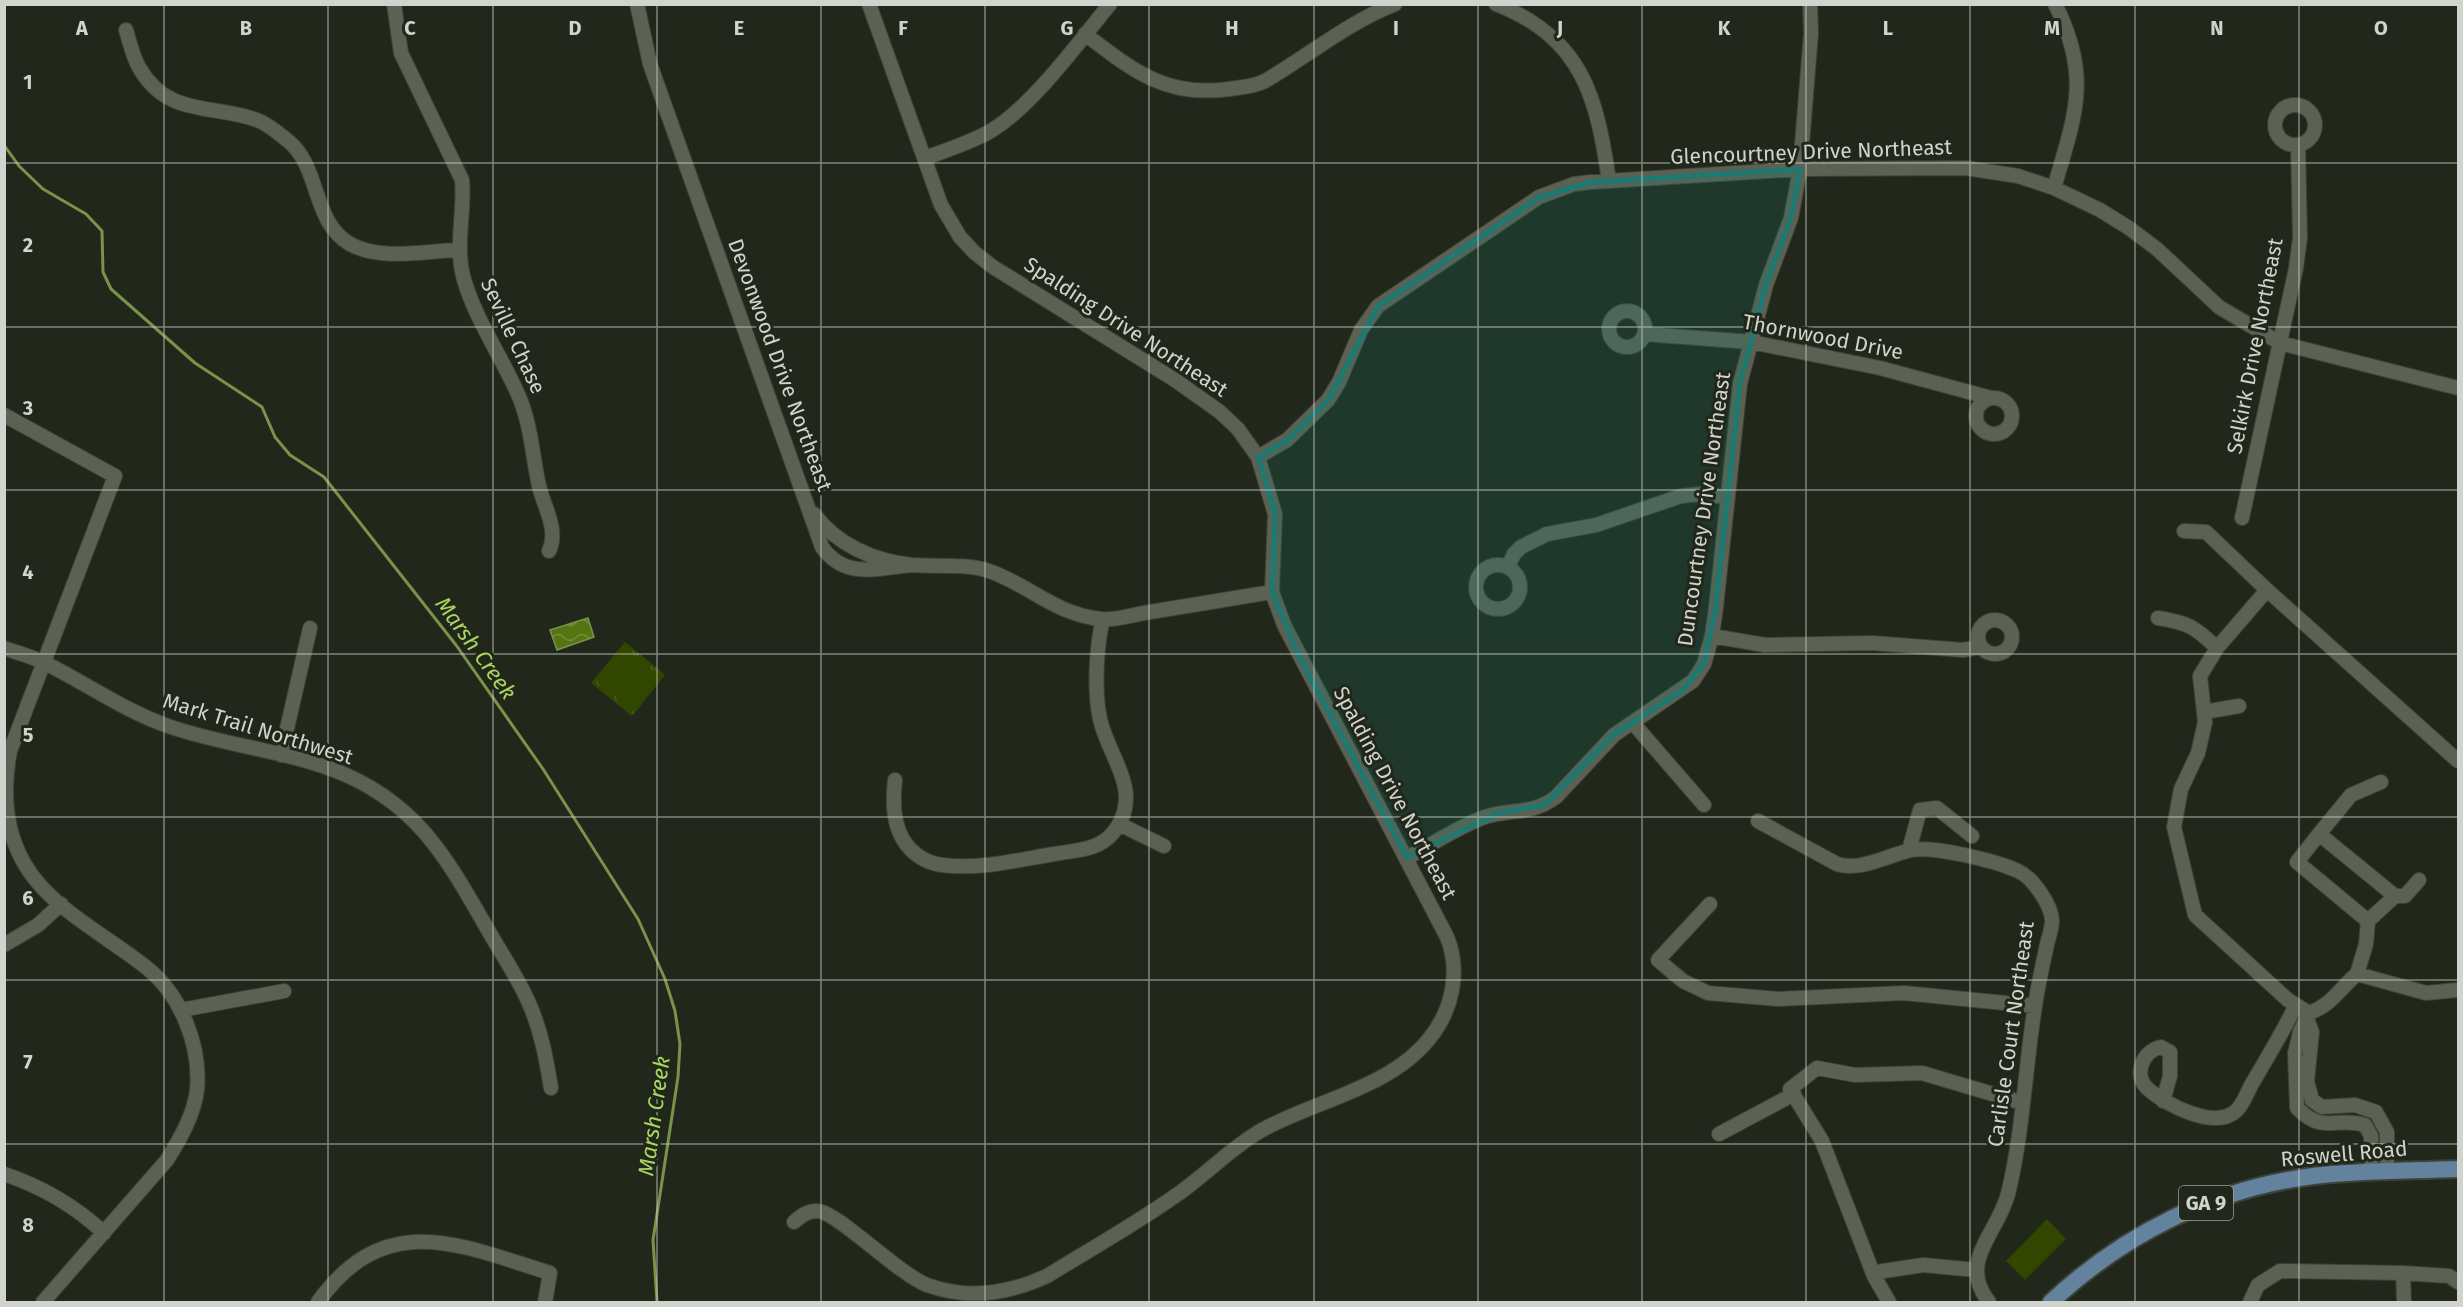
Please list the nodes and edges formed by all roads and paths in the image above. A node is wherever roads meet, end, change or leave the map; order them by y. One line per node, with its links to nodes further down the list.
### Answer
1 (394, 4): 16 (street, Seville Chase)
2 (637, 4): 25 (street, Devonwood Drive Northeast)
3 (869, 4): 12 (street, Spalding Drive Northeast)
4 (1110, 4): 10 (street)
5 (1395, 4): 10 (street)
6 (1496, 4): 14 (street)
7 (1810, 4): 13 (street, Duncourtney Drive Northeast)
8 (2055, 4): 15 (street)
9 (126, 30): 16 (street)
10 (1085, 34): 12 (street)
11 (2298, 145): 19 (street, Selkirk Drive Northeast)
12 (925, 158): 23 (street, Spalding Drive Northeast)
13 (1800, 169): 14 (street, Glencourtney Drive Northeast); 15 (street, Glencourtney Drive Northeast); 18 (street, Duncourtney Drive Northeast)
14 (1609, 181): 23 (street, Glencourtney Drive Northeast)
15 (2054, 188): 19 (street, Glencourtney Drive Northeast)
16 (458, 250): 28 (street, Seville Chase)
17 (1644, 334): 18 (street, Thornwood Drive)
18 (1751, 342): 21 (street, Thornwood Drive); 24 (street, Duncourtney Drive Northeast)
19 (2280, 343): 20 (street, Glencourtney Drive Northeast); 26 (street, Selkirk Drive Northeast)
20 (2458, 388)
21 (1991, 398)
22 (4, 415): 40 (street)
23 (1258, 457): 32 (street, Spalding Drive Northeast)
24 (1726, 497): 30 (street); 36 (street, Duncourtney Drive Northeast)
25 (807, 505): 29 (street, Devonwood Drive Northeast); 29 (street)
26 (2242, 518)
27 (2184, 531): 31 (street)
28 (549, 551)
29 (912, 565): 34 (street, Devonwood Drive Northeast)
30 (1508, 567)
31 (2267, 590): 39 (street); 45 (street)
32 (1272, 592): 34 (street, Devonwood Drive Northeast); 55 (street, Spalding Drive Northeast)
33 (2158, 618): 39 (street)
34 (1103, 620): 50 (street)
35 (310, 628): 44 (street)
36 (1712, 636): 37 (street); 43 (street, Duncourtney Drive Northeast)
37 (1980, 646)
38 (4, 648): 40 (street, Mark Trail Northwest)
39 (2217, 648): 42 (street)
40 (44, 663): 44 (street, Mark Trail Northwest); 58 (street)
41 (2238, 706): 42 (street)
42 (2204, 712): 65 (street)
43 (1632, 723): 48 (street); 55 (street, Duncourtney Drive Northeast)
44 (281, 755): 69 (street, Mark Trail Northwest)
45 (2458, 762)
46 (895, 780): 50 (street)
47 (2380, 782): 51 (street)
48 (1704, 805)
49 (1758, 821): 54 (street, Carlisle Court Northeast)
50 (1119, 824): 53 (street)
51 (2319, 834): 57 (street); 60 (street)
52 (1972, 836): 54 (street)
53 (1164, 846)
54 (1909, 850): 66 (street, Carlisle Court Northeast)
55 (1407, 858): 77 (street, Spalding Drive Northeast)
56 (2420, 880): 57 (street)
57 (2395, 896): 60 (street)
58 (61, 904): 61 (street); 67 (street)
59 (1710, 904): 66 (street)
60 (2368, 921): 62 (street)
61 (4, 945)
62 (2357, 974): 63 (street); 68 (street)
63 (2458, 990)
64 (284, 991): 67 (street)
65 (2296, 1005): 68 (street); 71 (street)
66 (2035, 1006): 72 (street, Carlisle Court Northeast)
67 (181, 1010): 78 (street)
68 (2308, 1016): 75 (street)
69 (551, 1088)
70 (1794, 1094): 72 (street); 73 (street); 81 (street)
71 (2163, 1101)
72 (2023, 1103): 79 (street, Carlisle Court Northeast)
73 (1719, 1134)
74 (2458, 1169): 75 (main road, Roswell Road / GA 9)
75 (2379, 1172): 88 (main road, Roswell Road / GA 9)
76 (4, 1174): 78 (street)
77 (794, 1222)
78 (104, 1233): 83 (street)
79 (1977, 1270): 81 (street); 87 (street)
80 (2403, 1272): 82 (street); 89 (street); 90 (street)
81 (1874, 1275): 86 (street)
82 (2458, 1282)
83 (43, 1302)
84 (318, 1302): 85 (street)
85 (545, 1302)
86 (1889, 1302)
87 (1989, 1302)
88 (2051, 1302)
89 (2250, 1302)
90 (2404, 1302)

